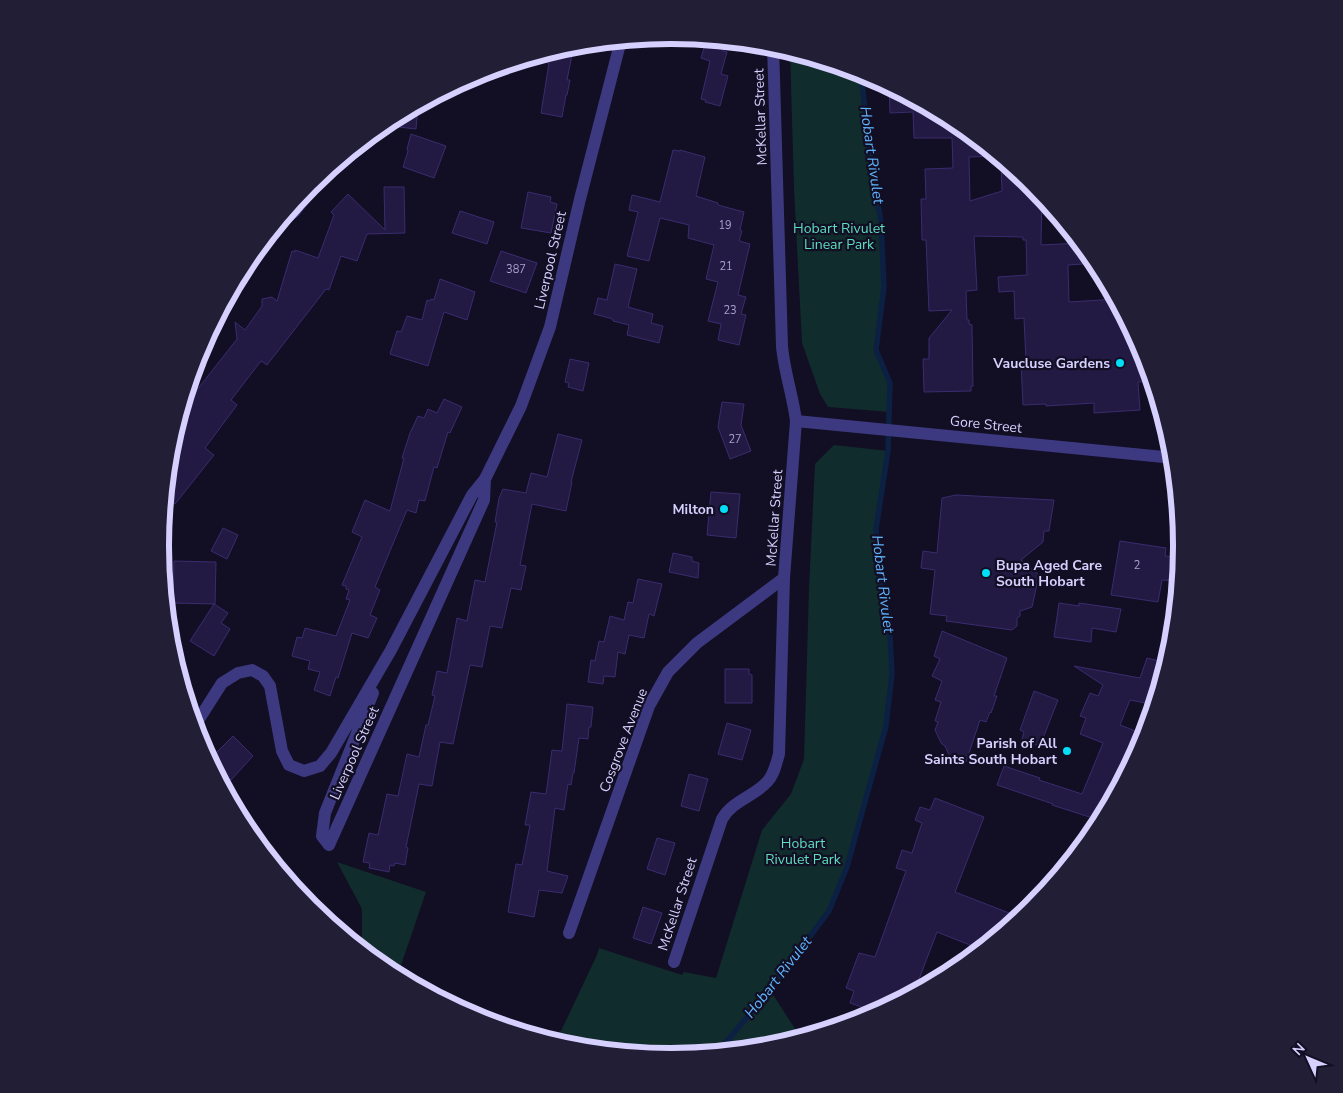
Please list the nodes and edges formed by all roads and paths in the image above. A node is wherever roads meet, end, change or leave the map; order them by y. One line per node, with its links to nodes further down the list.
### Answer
1 (619, 47): 5 (street, Liverpool Street)
2 (773, 54): 3 (street, McKellar Street)
3 (796, 421): 4 (street, Gore Street); 6 (street, McKellar Street)
4 (1166, 457)
5 (485, 479): 7 (street, Liverpool Street); 7 (street, Liverpool Street)
6 (784, 578): 9 (street, Cosgrove Avenue); 10 (street, McKellar Street)
7 (390, 650): 8 (street, Liverpool Street)
8 (199, 719)
9 (569, 933)
10 (674, 962)

